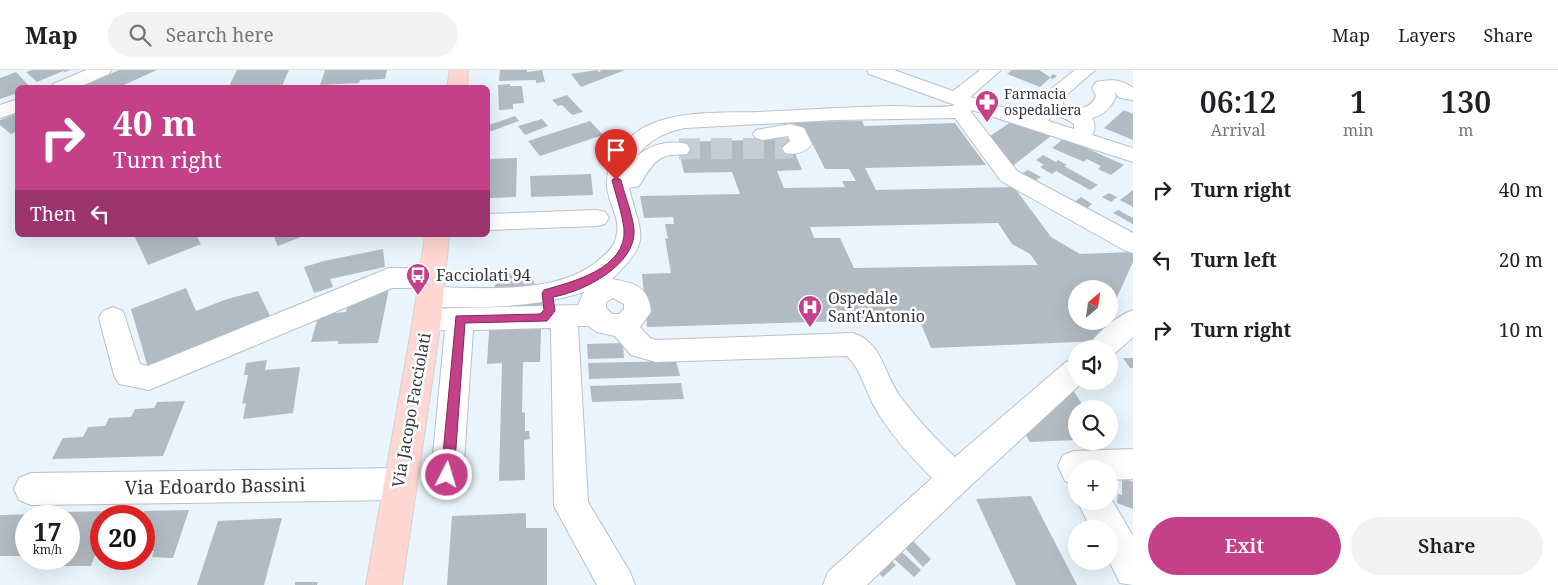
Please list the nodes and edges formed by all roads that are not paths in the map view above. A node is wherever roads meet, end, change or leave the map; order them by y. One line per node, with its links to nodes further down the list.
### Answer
1 (102, 70): 6 (street)
2 (459, 70): 7 (main road)
3 (876, 70): 9 (street)
4 (992, 70): 9 (street)
5 (1086, 70): 11 (street)
6 (67, 85)
7 (457, 85)
8 (1128, 91): 14 (street)
9 (961, 104): 13 (street); 15 (street); 23 (street)
10 (15, 106): 12 (street)
11 (1056, 109): 13 (street); 14 (street)
12 (0, 112)
13 (1036, 124): 14 (street)
14 (1081, 126): 18 (street)
15 (645, 136): 16 (street); 19 (street)
16 (793, 148)
17 (678, 149): 19 (street)
18 (1133, 156)
19 (622, 203): 25 (street)
20 (597, 218): 21 (street)
21 (490, 222)
22 (437, 237): 24 (main road, Via Jacopo Facciolati)
23 (1133, 244)
24 (430, 295): 25 (street); 26 (street); 27 (street); 36 (main road, Via Jacopo Facciolati)
25 (570, 298): 27 (street); 29 (street); 29 (street); 41 (street)
26 (113, 318)
27 (460, 319): 34 (street)
28 (1133, 321): 30 (street)
29 (622, 325): 35 (street)
30 (1111, 340)
31 (1068, 378): 35 (street)
32 (1133, 464): 33 (street)
33 (1118, 465)
34 (447, 475)
35 (955, 478): 42 (street)
36 (399, 484): 37 (street, Via Edoardo Bassini); 40 (main road, Via Jacopo Facciolati)
37 (31, 489)
38 (1099, 510): 39 (street)
39 (1133, 570)
40 (384, 585)
41 (617, 585)
42 (841, 585)

